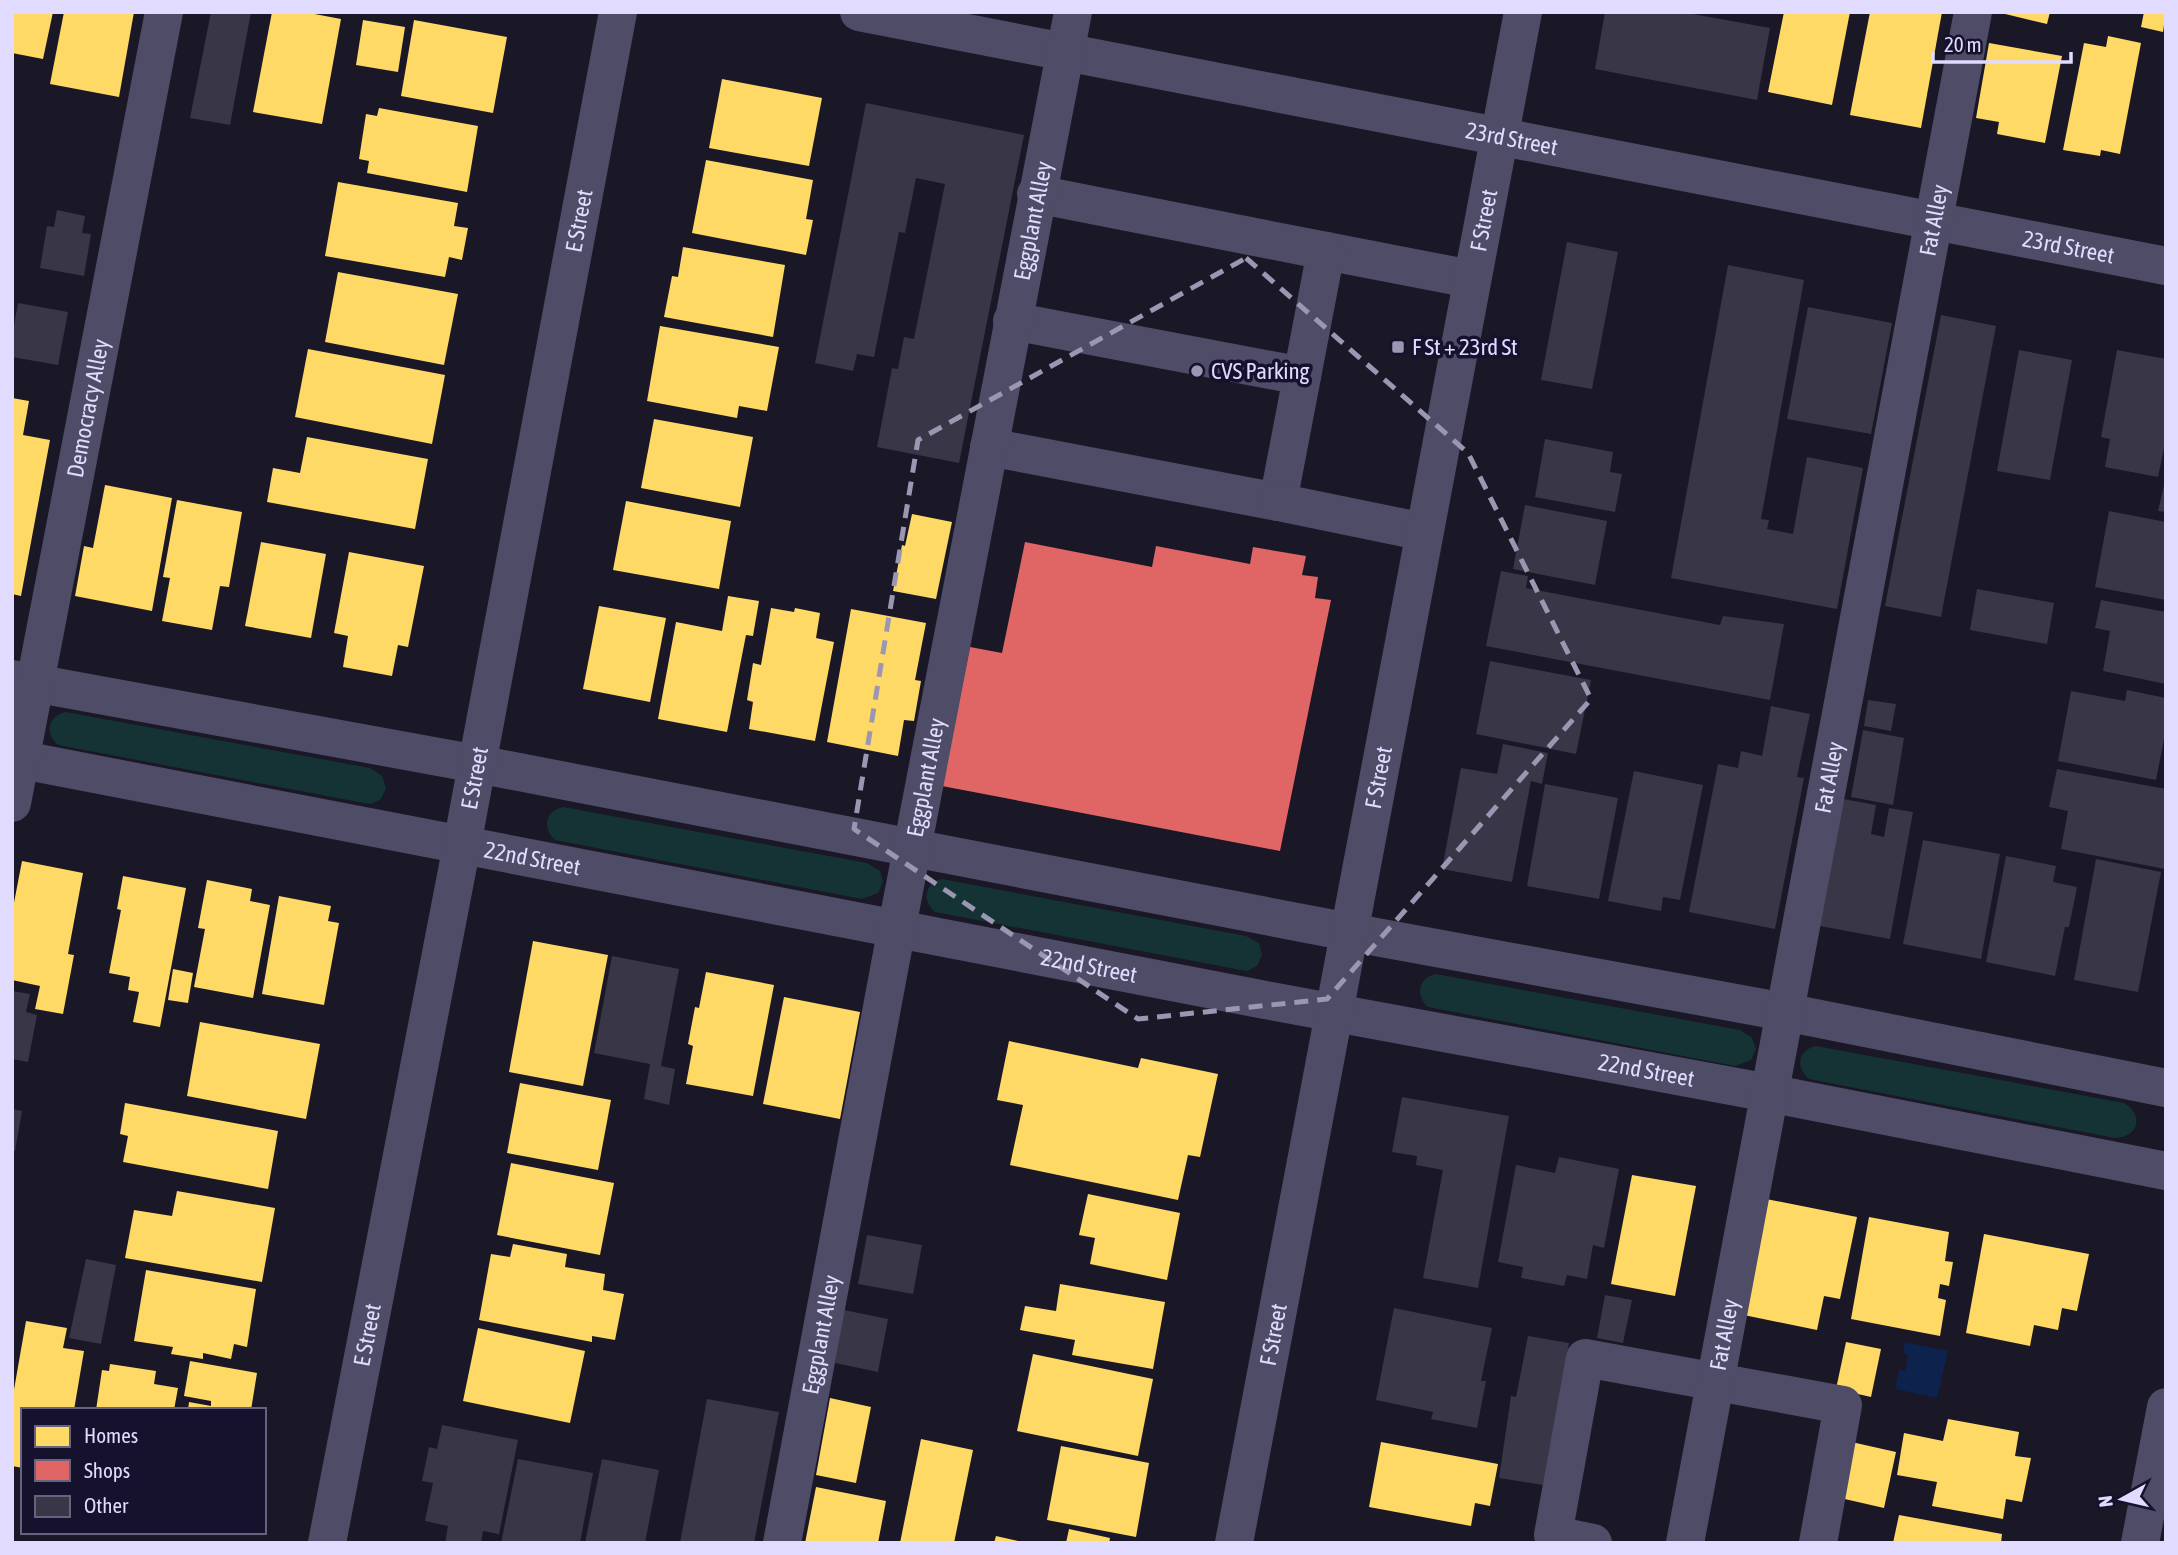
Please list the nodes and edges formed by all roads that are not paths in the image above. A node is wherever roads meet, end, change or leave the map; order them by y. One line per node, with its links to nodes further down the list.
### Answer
1 (164, 12): 19 (street, Democracy Alley)
2 (618, 12): 21 (street, E Street)
3 (859, 12): 7 (street, 23rd Street)
4 (1073, 12): 7 (street, Eggplant Alley)
5 (1523, 12): 8 (street, F Street)
6 (1973, 12): 10 (street, Fat Alley)
7 (1065, 52): 8 (street, 23rd Street); 9 (street, Eggplant Alley)
8 (1500, 137): 10 (street, 23rd Street); 13 (street, F Street)
9 (1036, 194): 11 (street); 14 (street, Eggplant Alley)
10 (1934, 221): 12 (street, 23rd Street); 28 (street, Fat Alley)
11 (1326, 251): 13 (street); 15 (street)
12 (2166, 266)
13 (1471, 279): 18 (street, F Street)
14 (1012, 321): 15 (street); 16 (street, Eggplant Alley)
15 (1302, 376): 17 (street)
16 (989, 447): 17 (street); 24 (street, Eggplant Alley)
17 (1278, 502): 18 (street)
18 (1424, 532): 26 (street, F Street)
19 (23, 681): 20 (street, Democracy Alley); 21 (street)
20 (16, 758): 22 (street, Democracy Alley); 23 (street, 22nd Street)
21 (477, 764): 23 (street, E Street); 24 (street)
22 (12, 803)
23 (462, 845): 25 (street, 22nd Street); 34 (street, E Street)
24 (912, 848): 25 (street, Eggplant Alley); 26 (street)
25 (897, 927): 27 (street, 22nd Street); 35 (street, Eggplant Alley)
26 (1349, 932): 27 (street, F Street); 28 (street)
27 (1333, 1012): 30 (street, 22nd Street); 36 (street, F Street)
28 (1784, 1012): 29 (street); 30 (street, Fat Alley)
29 (2166, 1088)
30 (1769, 1093): 31 (street, 22nd Street); 32 (street, Fat Alley)
31 (2166, 1171)
32 (1714, 1382): 37 (street); 38 (street, Fat Alley); 39 (street)
33 (2166, 1407): 40 (street)
34 (327, 1543)
35 (782, 1543)
36 (1234, 1543)
37 (1593, 1543)
38 (1685, 1543)
39 (1818, 1543)
40 (2140, 1543)

